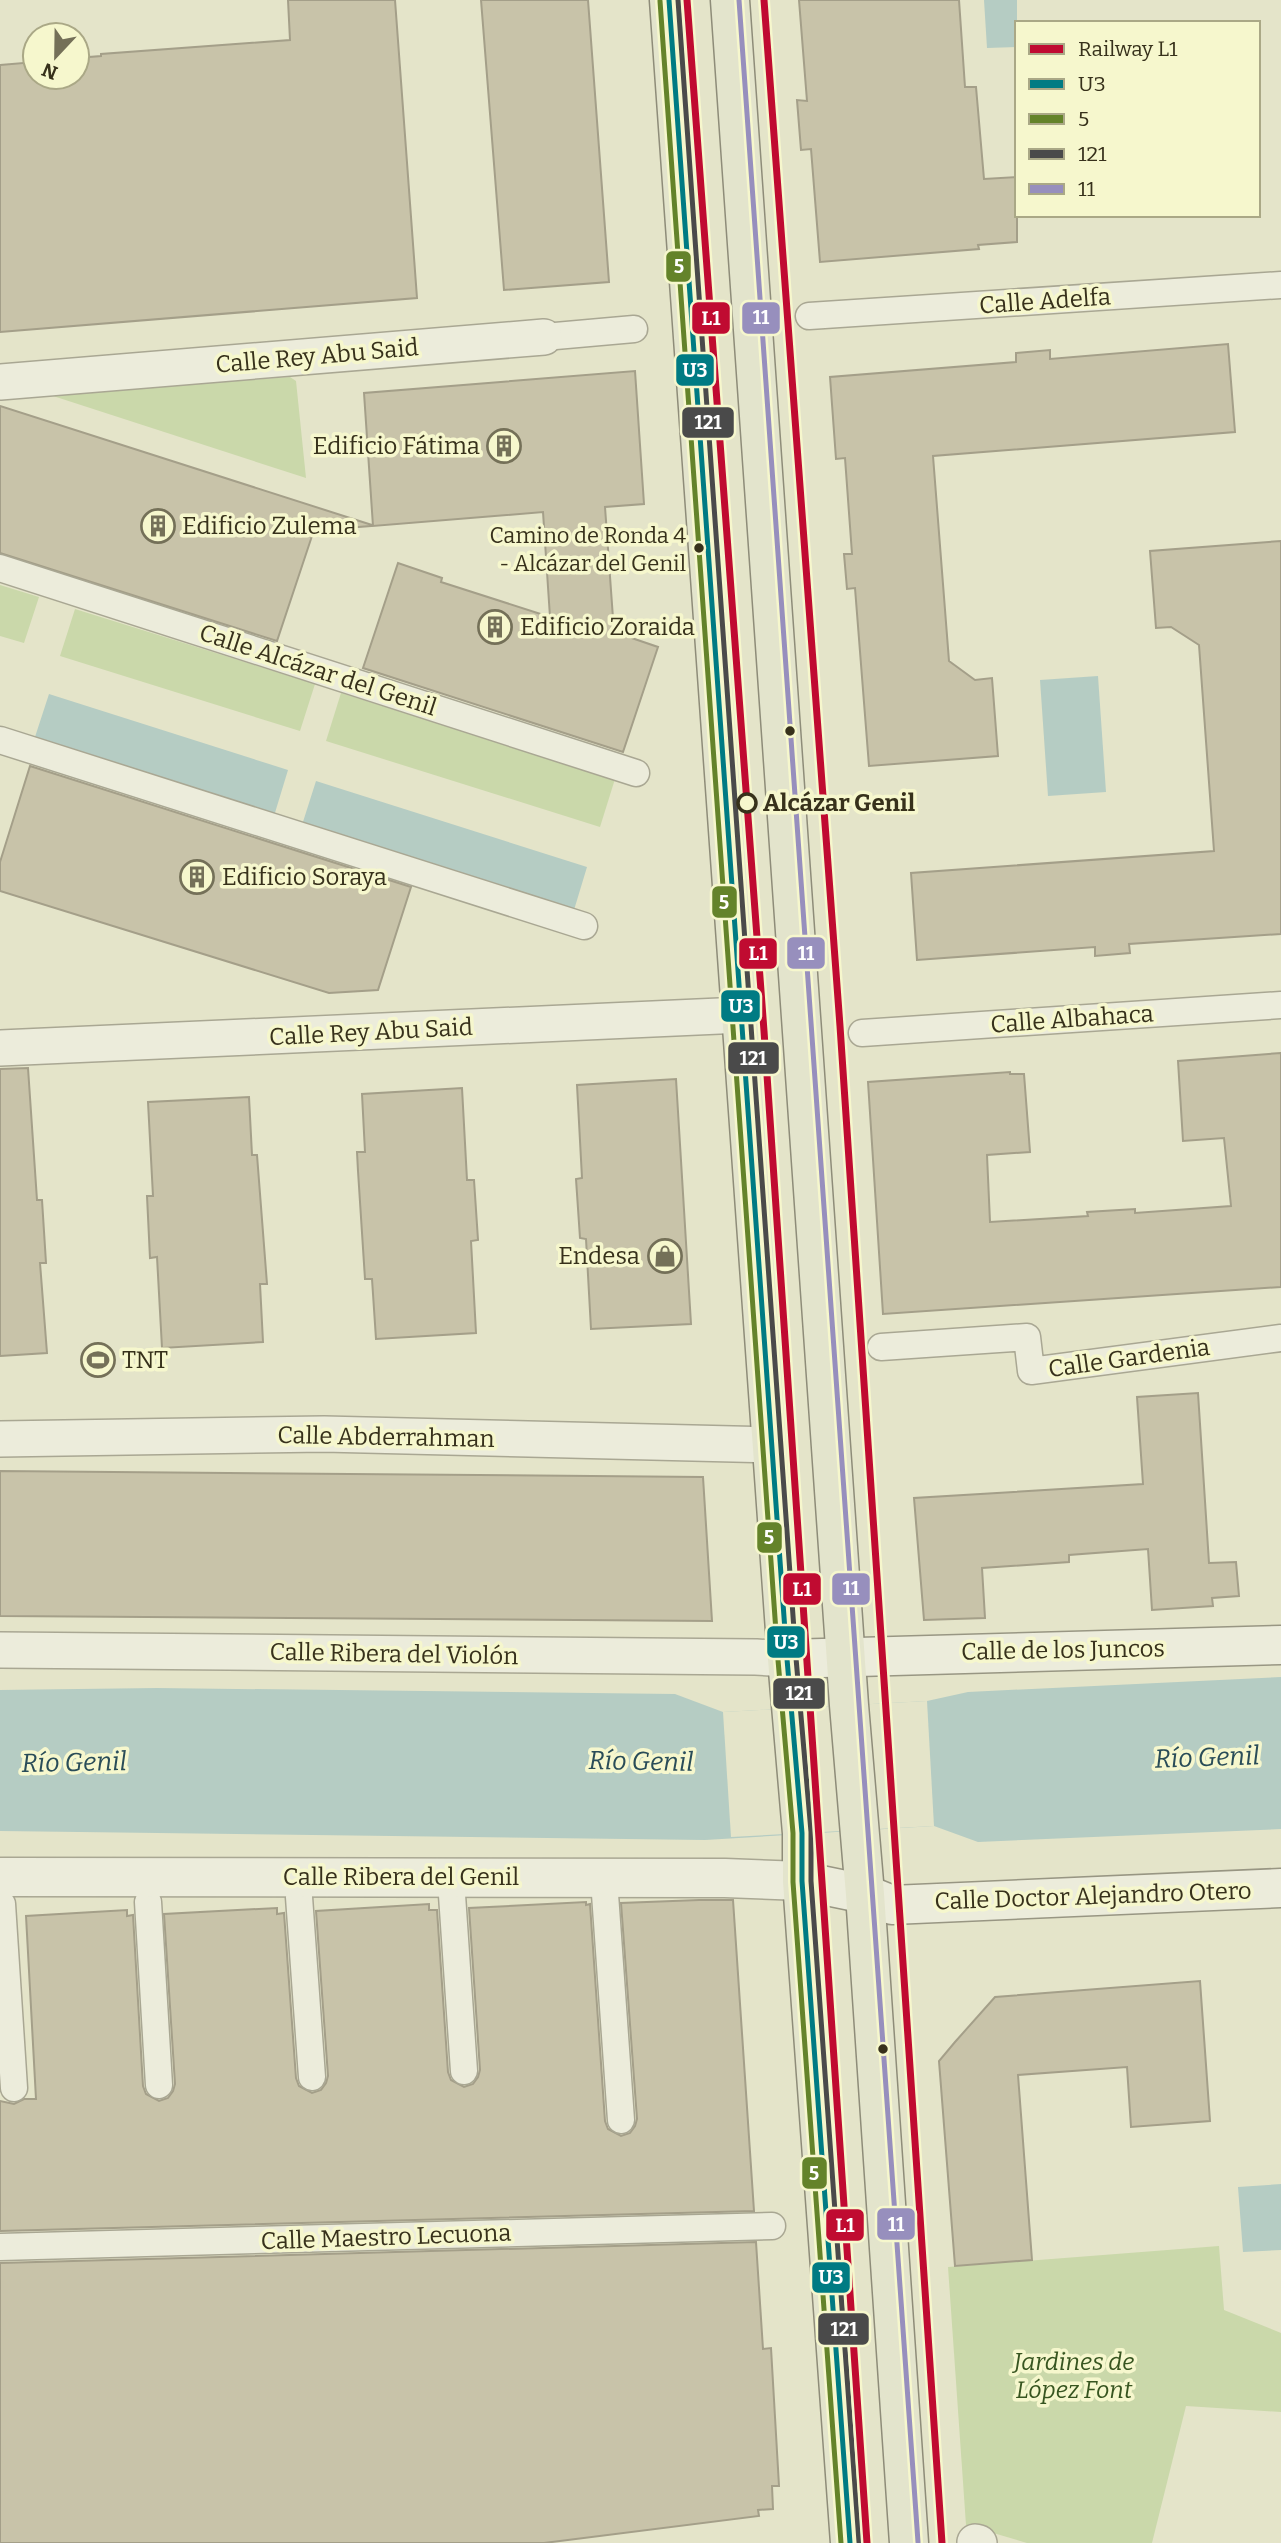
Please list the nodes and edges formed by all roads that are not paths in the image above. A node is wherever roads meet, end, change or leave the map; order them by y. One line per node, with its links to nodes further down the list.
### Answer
1 (669, 0): 13 (main road)
2 (730, 0): 22 (main road)
3 (1281, 285): 4 (street, Calle Adelfa)
4 (810, 316)
5 (634, 329): 6 (street, Calle Rey Abu Said)
6 (544, 337): 7 (street, Calle Rey Abu Said)
7 (0, 382)
8 (0, 568): 10 (street, Calle Alcázar del Genil)
9 (0, 740): 11 (street)
10 (636, 773)
11 (584, 926)
12 (1281, 1005): 14 (street, Calle Albahaca)
13 (742, 1015): 15 (street, Calle Rey Abu Said); 19 (main road)
14 (862, 1033)
15 (0, 1048)
16 (1281, 1338): 17 (street, Calle Gardenia)
17 (881, 1347)
18 (0, 1439): 19 (street, Calle Abderrahman)
19 (773, 1445): 23 (main road)
20 (1281, 1645): 22 (main road, Calle de los Juncos)
21 (0, 1650): 23 (street, Calle Ribera del Violón)
22 (846, 1657): 23 (main road, Calle de los Juncos); 28 (main road)
23 (787, 1659): 24 (main road)
24 (802, 1881): 26 (main road, Calle Ribera del Genil); 28 (main road, Calle Ribera del Genil); 39 (main road)
25 (1281, 1888): 28 (main road, Calle Doctor Alejandro Otero)
26 (1, 1890): 35 (street, Calle Ribera del Genil)
27 (605, 1894): 36 (street)
28 (865, 1894): 40 (main road)
29 (452, 1895): 32 (street, Calle Ribera del Genil)
30 (299, 1897): 33 (street, Calle Ribera del Genil)
31 (148, 1902): 34 (street)
32 (464, 2071)
33 (312, 2077)
34 (159, 2085)
35 (15, 2088)
36 (621, 2120)
37 (772, 2226): 38 (street, Calle Maestro Lecuona)
38 (0, 2247)
39 (850, 2543)
40 (909, 2543)

